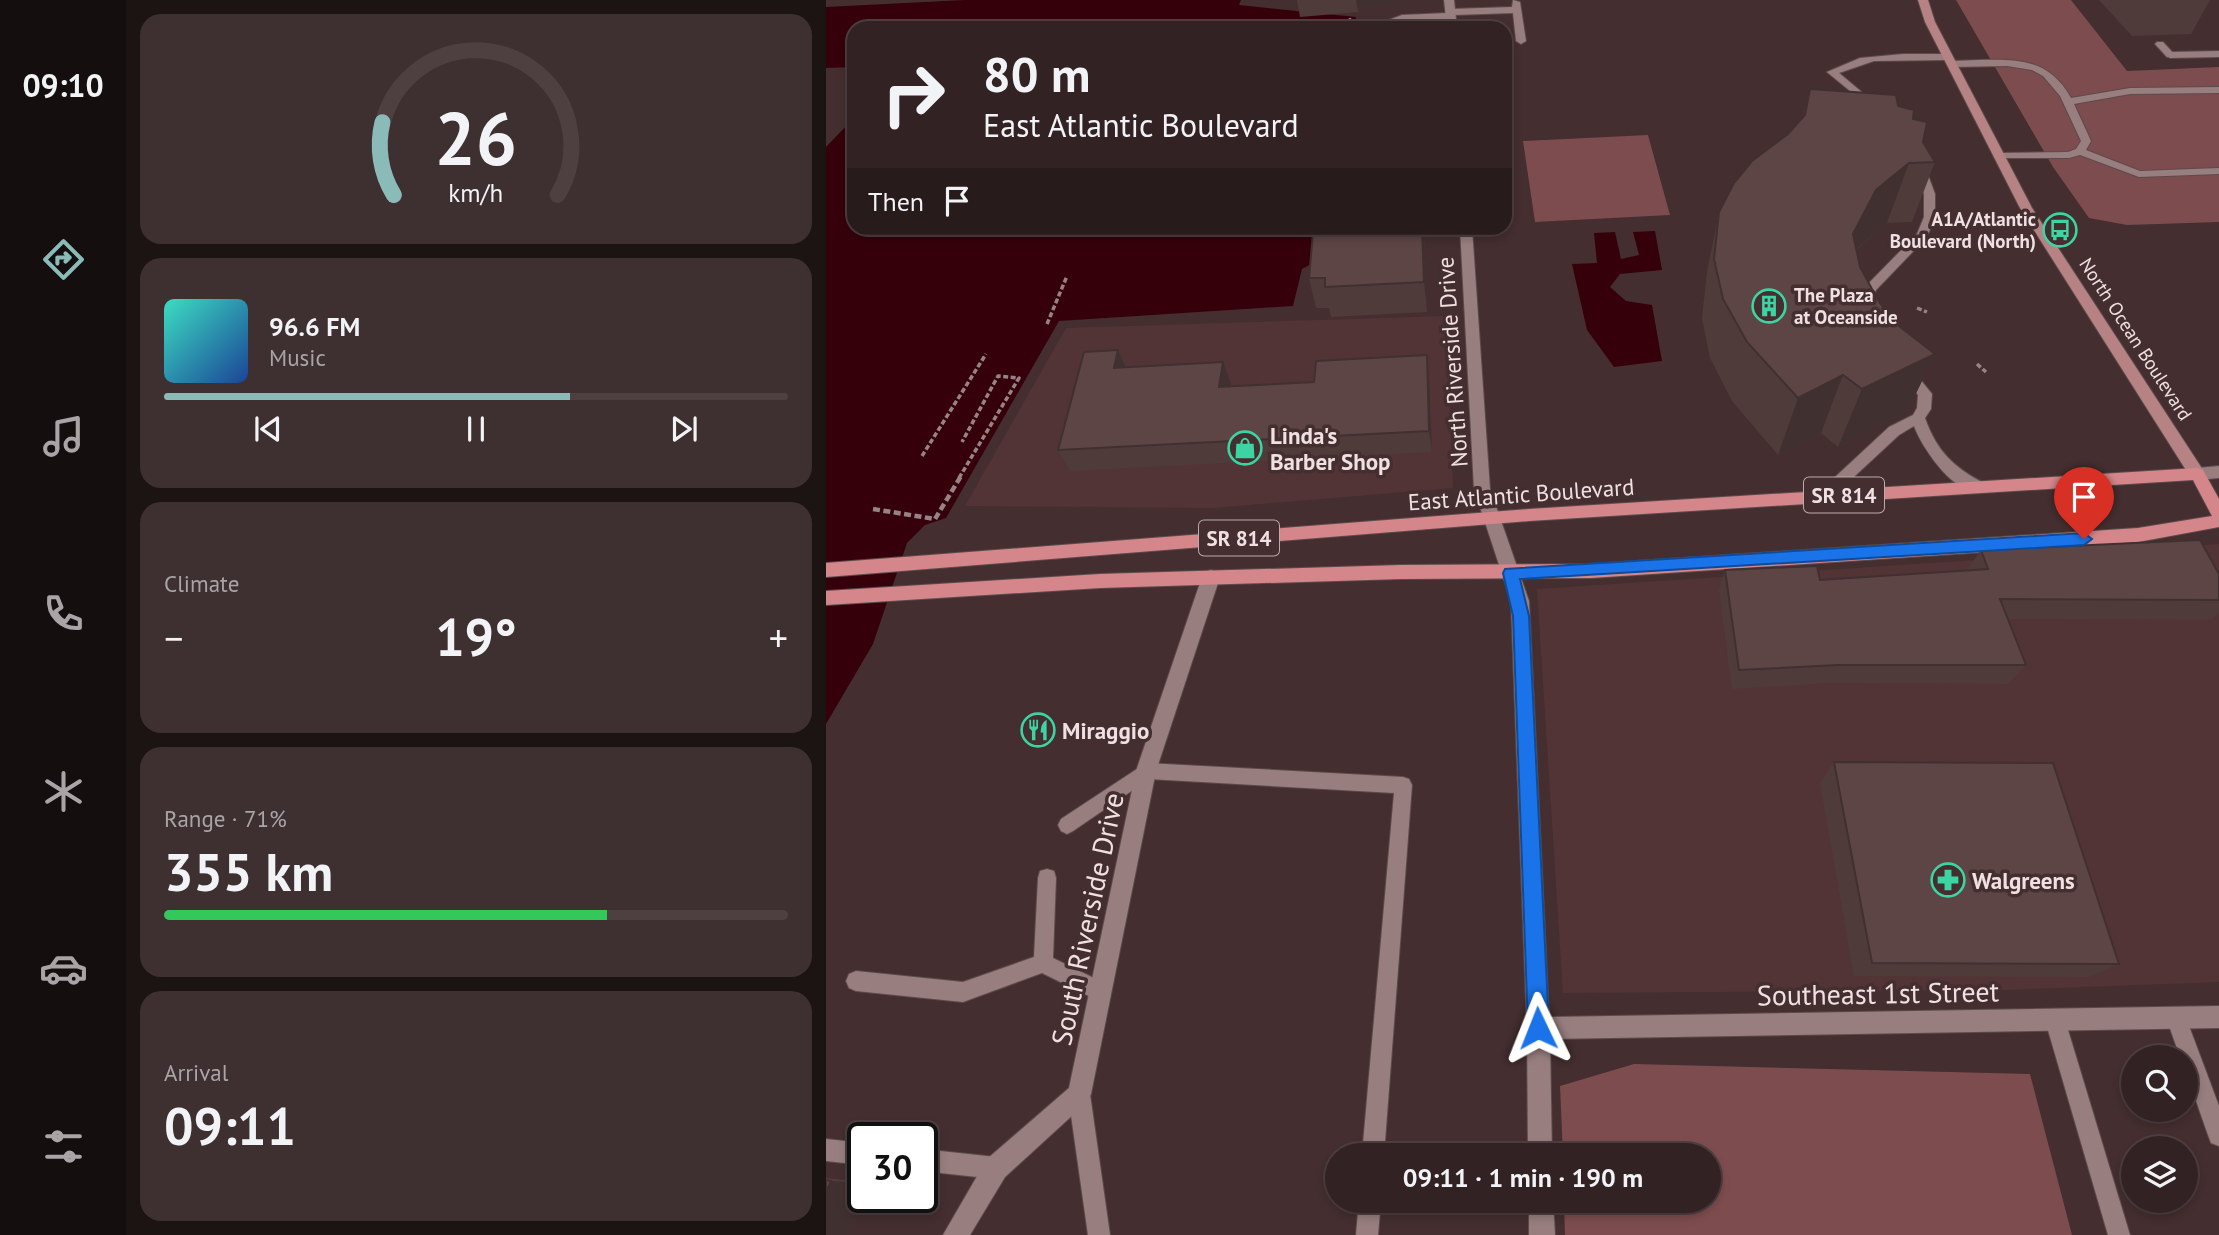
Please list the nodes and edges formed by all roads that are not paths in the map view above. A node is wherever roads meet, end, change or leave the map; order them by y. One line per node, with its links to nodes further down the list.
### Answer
1 (1449, 0): 4 (street)
2 (1923, 0): 10 (main road, North Ocean Boulevard)
3 (1516, 5): 4 (lane); 6 (lane)
4 (1451, 19): 5 (lane)
5 (1394, 21)
6 (1521, 41)
7 (2160, 44): 9 (lane)
8 (2219, 54): 9 (street)
9 (2170, 55)
10 (1950, 61): 12 (lane); 13 (lane); 16 (main road, North Ocean Boulevard)
11 (2219, 90): 12 (lane)
12 (2066, 102): 15 (lane)
13 (1882, 116)
14 (1910, 150): 19 (lane)
15 (2080, 151): 16 (lane); 17 (lane)
16 (1999, 156): 23 (main road, North Ocean Boulevard)
17 (2219, 171)
18 (1466, 235): 27 (street, North Riverside Drive)
19 (1865, 320)
20 (1893, 359): 21 (lane)
21 (1918, 418): 24 (lane); 25 (lane)
22 (2219, 472): 23 (street, East Atlantic Boulevard)
23 (2197, 474): 24 (main road, East Atlantic Boulevard / SR 814); 26 (main road, North Ocean Boulevard)
24 (1979, 487): 25 (main road, East Atlantic Boulevard / SR 814)
25 (1824, 496): 27 (main road, East Atlantic Boulevard / SR 814)
26 (2219, 514)
27 (1492, 518): 29 (main road, East Atlantic Boulevard / SR 814); 30 (street, North Riverside Drive)
28 (2219, 521): 30 (main road, SR 814)
29 (826, 570)
30 (1511, 573): 31 (main road, SR 814); 42 (street, North Riverside Drive)
31 (1210, 577): 32 (main road, SR 814); 33 (street, South Riverside Drive)
32 (826, 598)
33 (1146, 771): 34 (lane); 38 (street, South Riverside Drive); 45 (lane)
34 (1067, 825)
35 (1047, 878): 36 (lane)
36 (1043, 963): 37 (lane); 38 (lane)
37 (856, 981)
38 (1101, 992): 43 (street, South Riverside Drive)
39 (2176, 1017): 40 (street, Southeast 1st Street); 41 (street, Southeast 1st Street); 44 (lane)
40 (2219, 1017)
41 (2055, 1020): 42 (street, Southeast 1st Street); 57 (lane)
42 (1538, 1028): 46 (street, North Riverside Drive)
43 (1079, 1094): 50 (street); 54 (lane)
44 (2219, 1135)
45 (1374, 1143)
46 (1541, 1143)
47 (826, 1150): 48 (lane)
48 (847, 1152)
49 (938, 1162): 50 (lane)
50 (996, 1168): 53 (street)
51 (1369, 1213): 55 (lane)
52 (1541, 1213): 56 (street)
53 (956, 1235)
54 (1099, 1235)
55 (1367, 1235)
56 (1542, 1235)
57 (2119, 1235)

